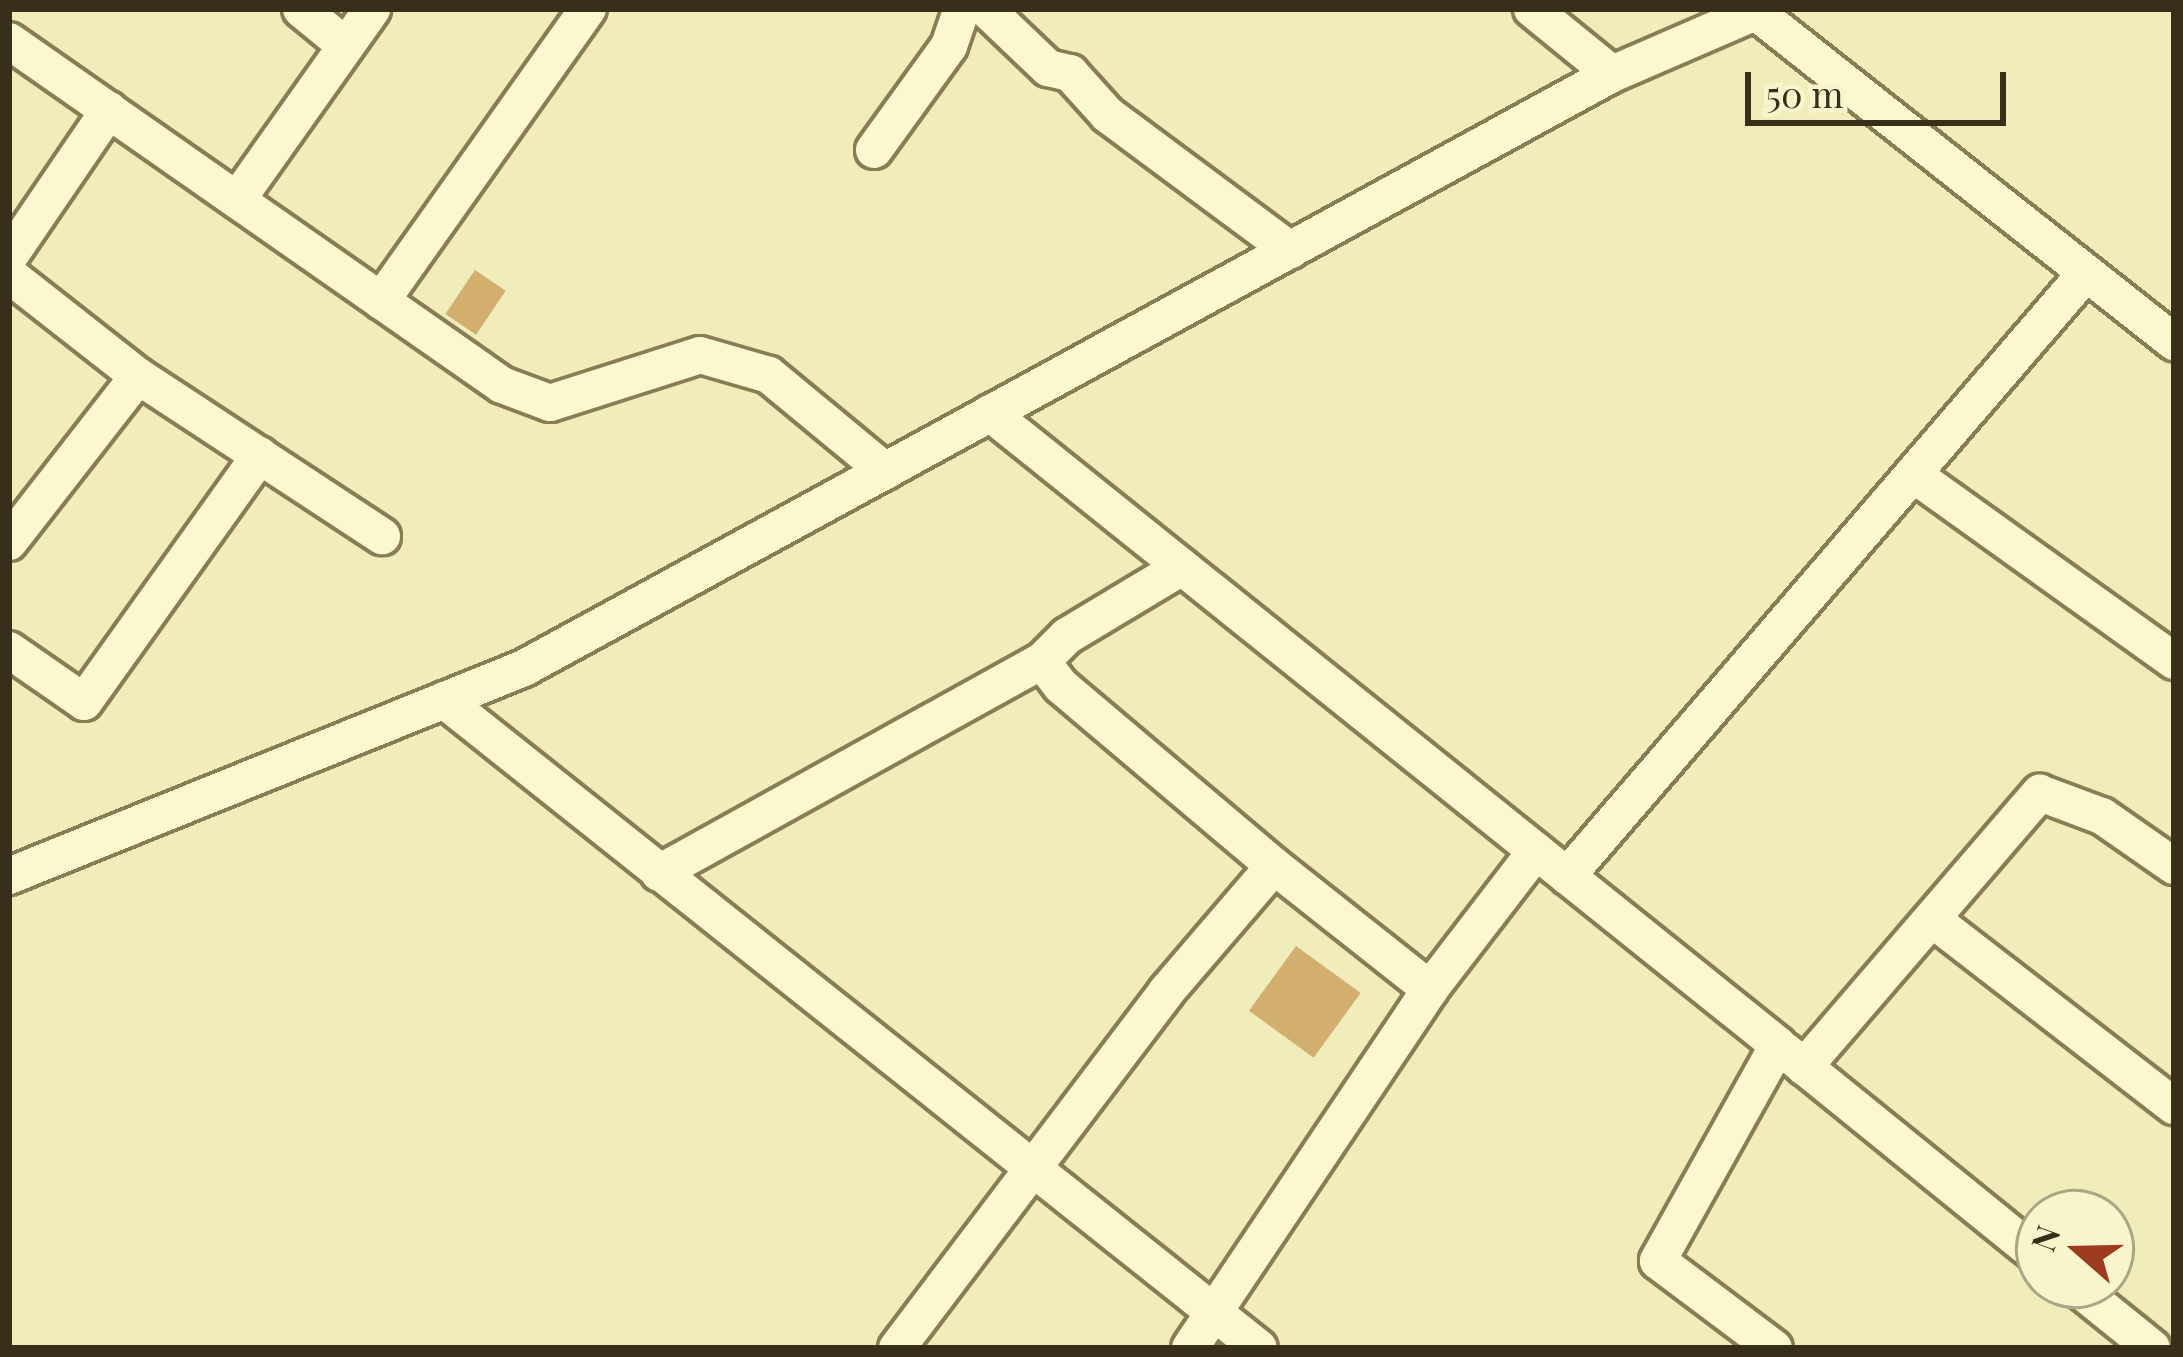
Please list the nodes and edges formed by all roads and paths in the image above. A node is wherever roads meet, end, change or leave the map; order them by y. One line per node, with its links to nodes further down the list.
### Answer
1 (301, 9): 9 (street)
2 (372, 9): 9 (street)
3 (588, 9): 18 (street)
4 (962, 9): 12 (street)
5 (986, 9): 14 (street)
6 (1532, 9): 10 (street)
7 (1757, 10): 10 (street); 16 (street)
8 (9, 40): 11 (street)
9 (346, 46): 13 (street)
10 (1612, 74): 14 (street)
11 (109, 110): 13 (street); 15 (street)
12 (874, 150)
13 (237, 200): 18 (street)
14 (1290, 250): 21 (street)
15 (9, 257)
16 (2086, 272): 19 (street); 24 (street)
17 (9, 275): 20 (street)
18 (381, 301): 23 (street)
19 (2174, 342)
20 (138, 376): 22 (street); 26 (street)
21 (990, 413): 23 (street); 27 (street)
22 (260, 455): 25 (street); 28 (street)
23 (885, 471): 31 (street)
24 (1913, 474): 30 (street); 37 (street)
25 (382, 536)
26 (9, 542)
27 (1182, 567): 29 (street); 32 (street)
28 (9, 650)
29 (1042, 661): 33 (street); 35 (street)
30 (2174, 661)
31 (444, 700): 35 (street); 36 (street)
32 (1536, 851): 37 (street); 39 (street)
33 (1274, 866): 39 (street); 42 (street)
34 (2174, 866): 38 (street)
35 (659, 873): 42 (street)
36 (9, 876)
37 (1567, 876): 40 (street)
38 (1932, 919): 40 (street); 41 (street)
39 (1430, 988): 45 (street)
40 (1791, 1056): 43 (street); 49 (street)
41 (2174, 1106)
42 (1037, 1168): 45 (street); 46 (street)
43 (2015, 1238)
44 (2104, 1309): 50 (street)
45 (1217, 1312): 47 (street); 48 (street)
46 (897, 1348)
47 (1190, 1348)
48 (1259, 1348)
49 (1774, 1348)
50 (2152, 1348)

